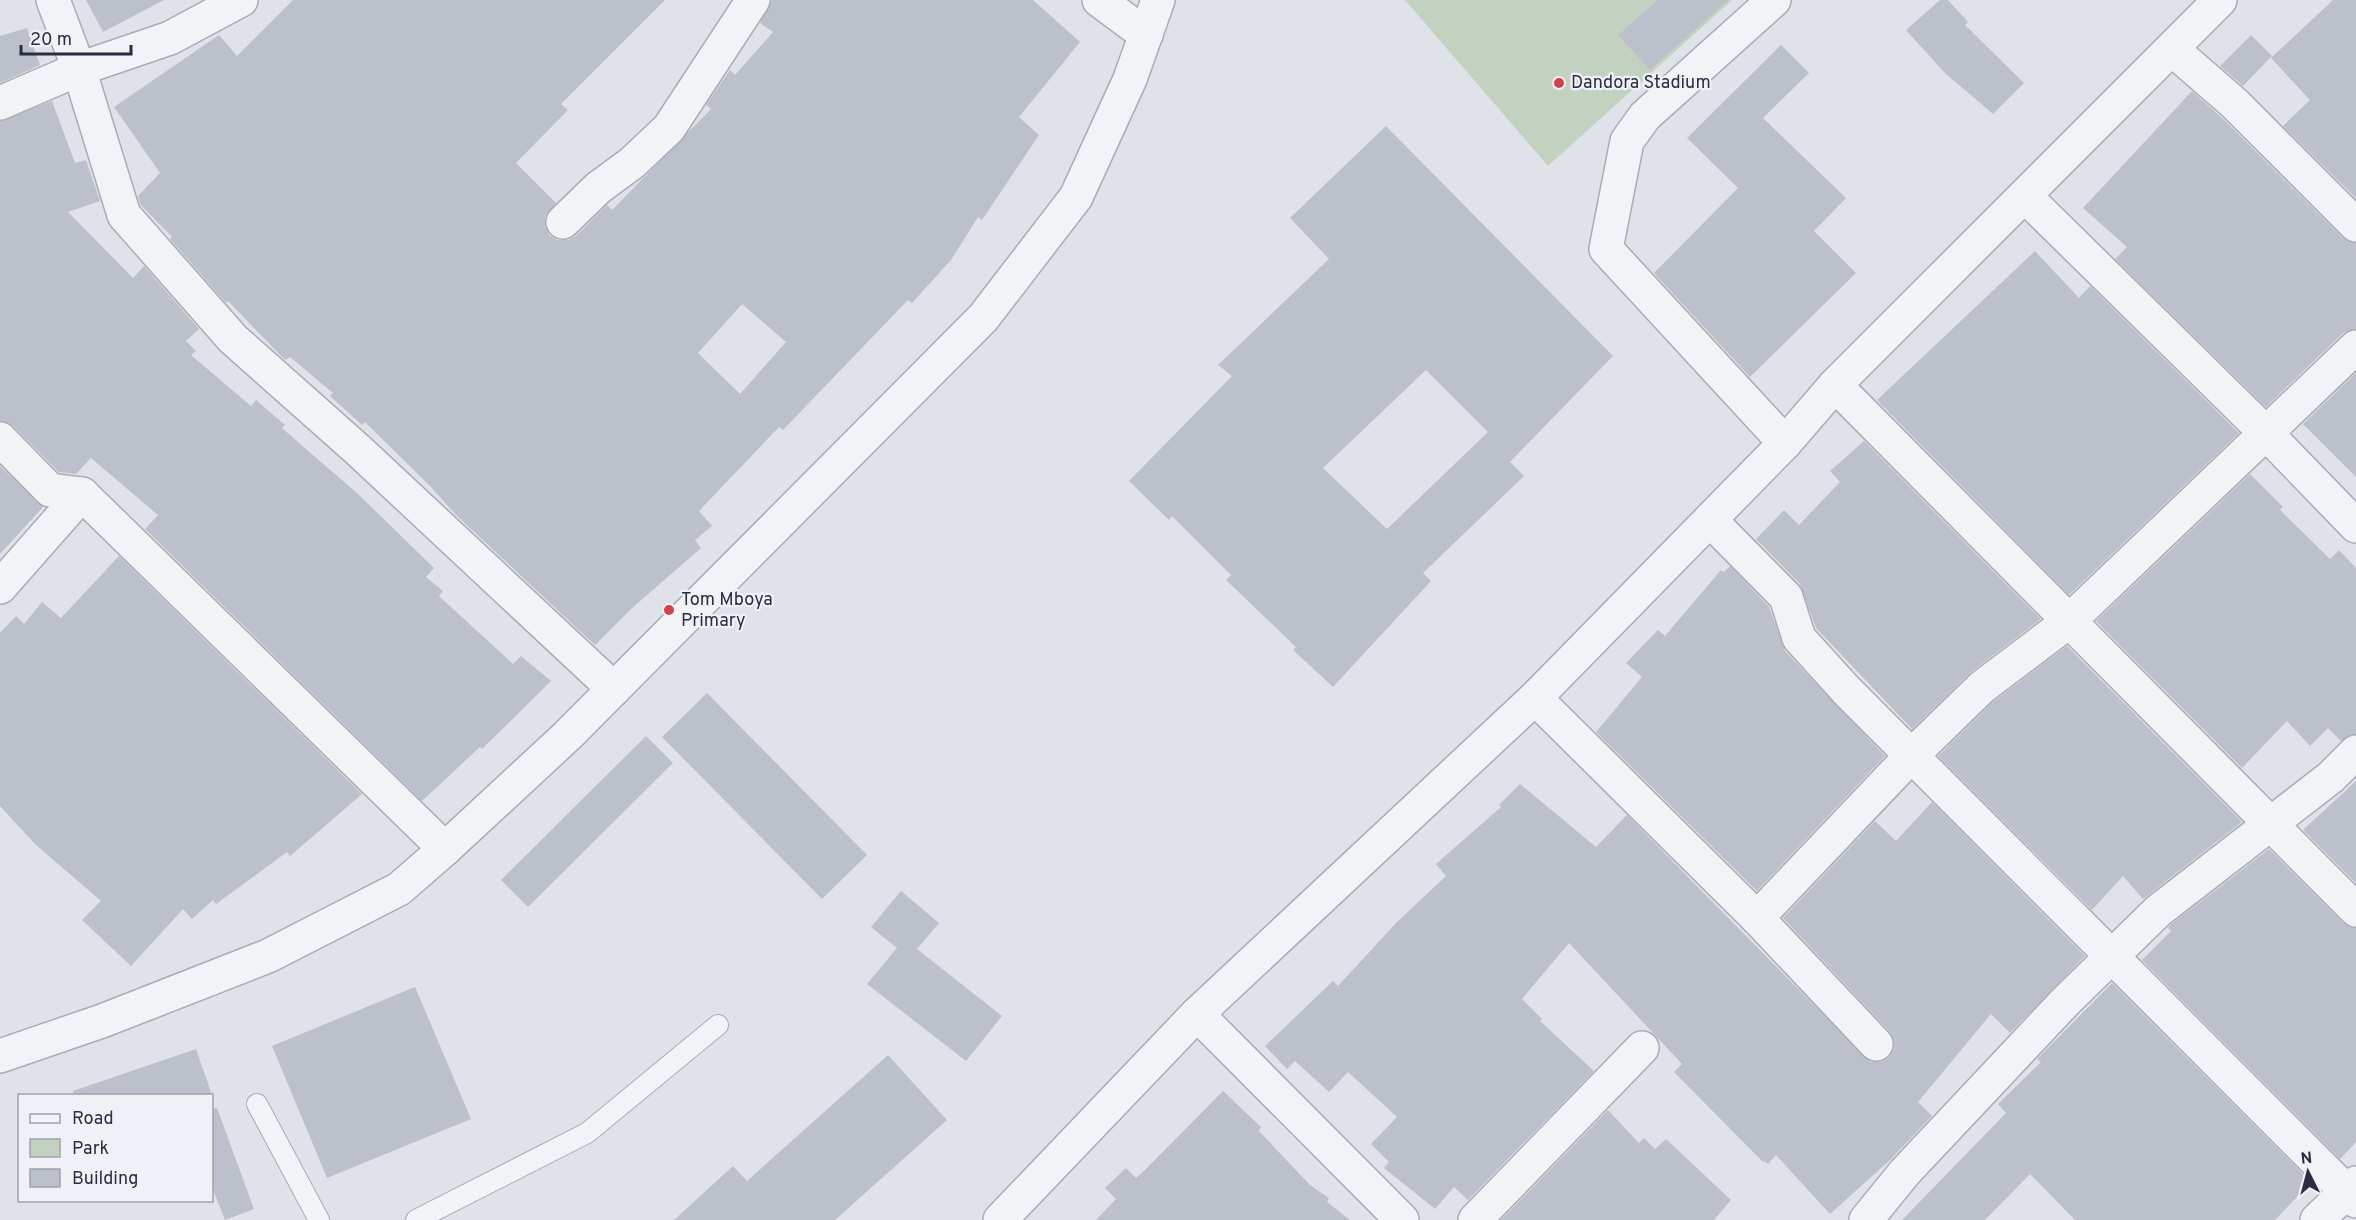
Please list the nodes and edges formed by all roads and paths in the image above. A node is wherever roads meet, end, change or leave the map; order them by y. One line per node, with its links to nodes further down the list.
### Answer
1 (53, 0): 10 (street)
2 (241, 0): 10 (street)
3 (753, 0): 13 (street)
4 (1099, 0): 8 (street)
5 (1158, 0): 8 (street)
6 (1774, 0): 19 (street)
7 (2220, 0): 9 (street)
8 (1146, 35): 25 (street)
9 (2173, 50): 12 (street); 14 (street)
10 (79, 69): 11 (street); 25 (street)
11 (0, 103)
12 (2025, 196): 16 (street); 17 (street)
13 (563, 222)
14 (2356, 225)
15 (2356, 347): 17 (street)
16 (1836, 385): 19 (street); 24 (street)
17 (2266, 433): 22 (street); 24 (street)
18 (0, 439): 20 (street)
19 (1785, 443): 21 (street)
20 (82, 494): 23 (street); 30 (street)
21 (1710, 520): 26 (street); 28 (street)
22 (2356, 526)
23 (0, 587)
24 (2067, 622): 28 (street); 29 (street)
25 (614, 689): 30 (street)
26 (1535, 698): 32 (street); 34 (street)
27 (2356, 752): 29 (street)
28 (1911, 756): 32 (street); 33 (street)
29 (2271, 824): 31 (street); 33 (street)
30 (445, 849): 38 (street)
31 (2356, 910)
32 (1757, 918): 36 (street)
33 (2112, 956): 40 (street); 46 (street)
34 (1197, 1014): 43 (street); 44 (street)
35 (718, 1025): 42 (lane)
36 (1876, 1044)
37 (1642, 1048): 45 (street)
38 (0, 1056)
39 (257, 1104): 41 (lane)
40 (2353, 1192): 47 (street)
41 (319, 1220)
42 (416, 1220)
43 (1000, 1220)
44 (1402, 1220)
45 (1475, 1220)
46 (1866, 1220)
47 (2317, 1220)

